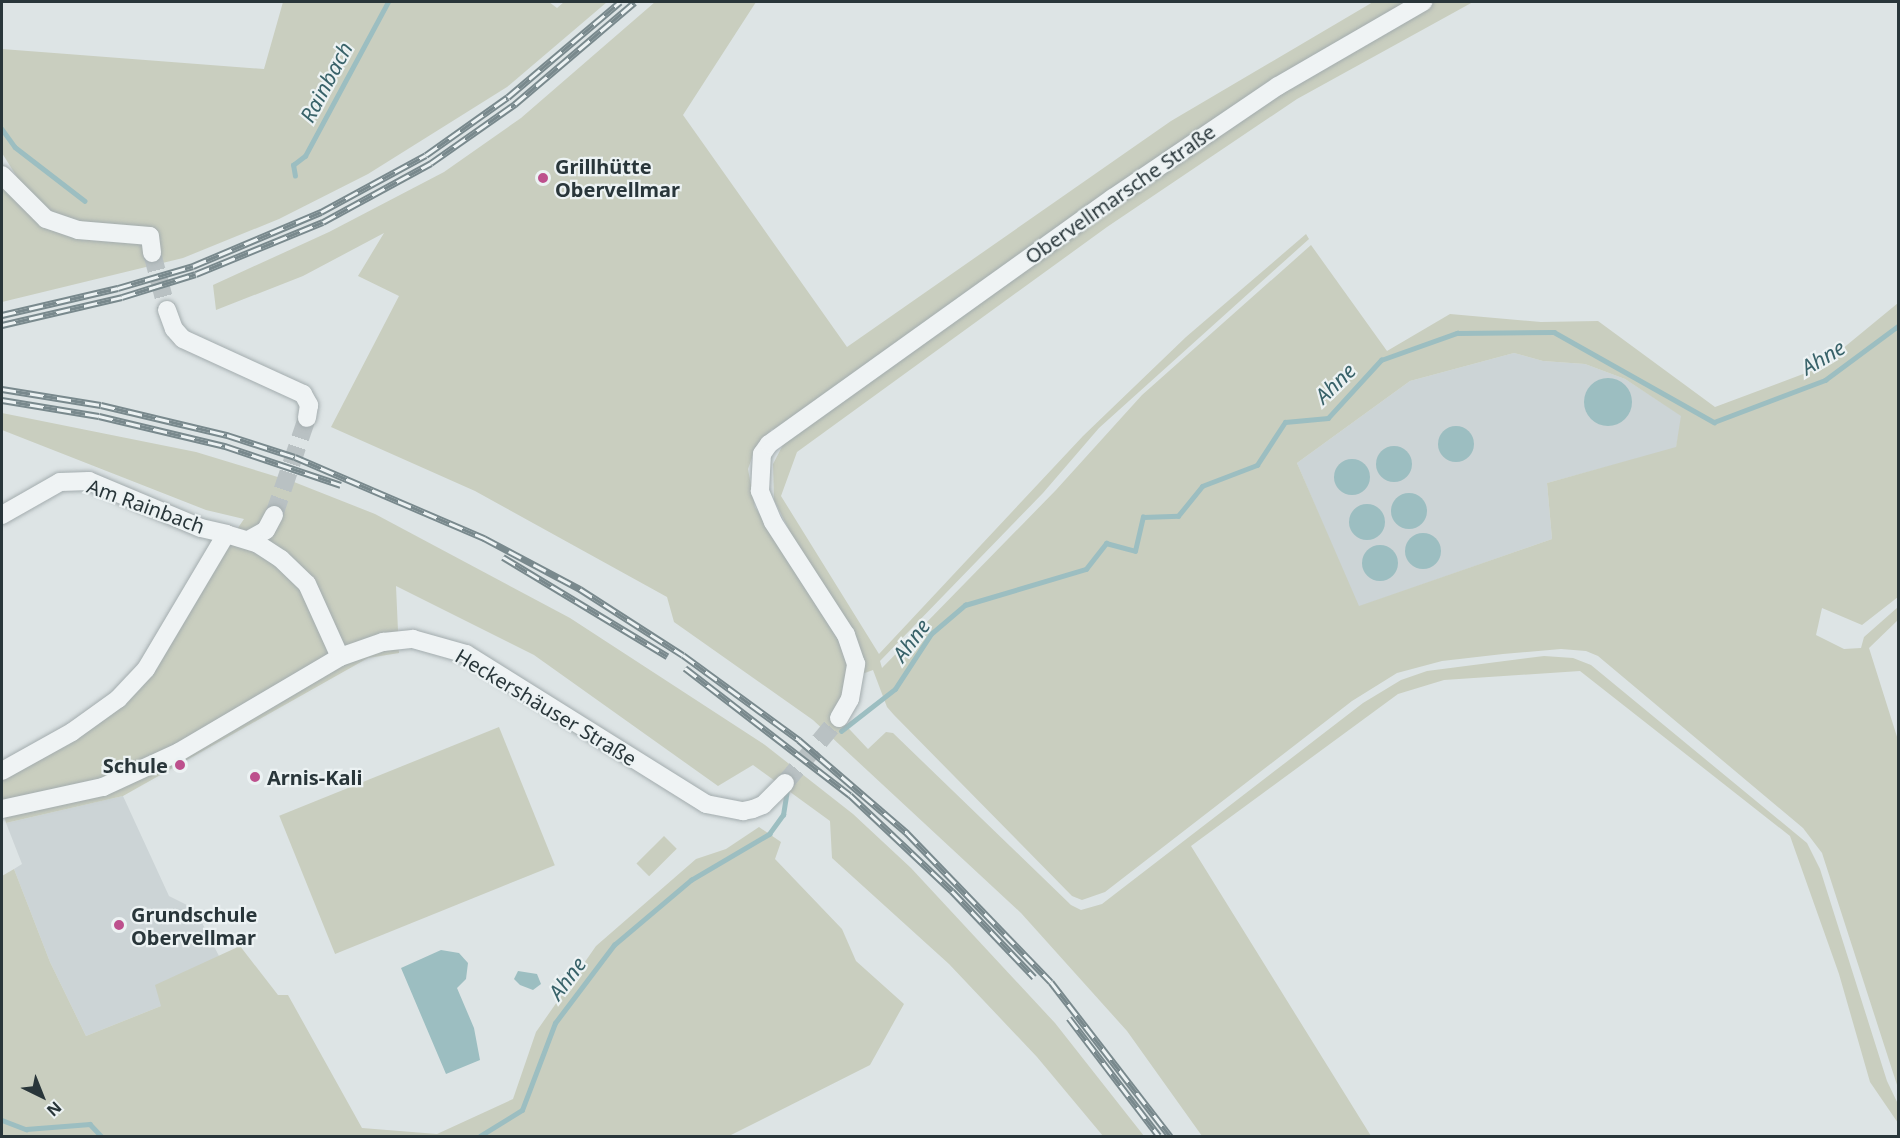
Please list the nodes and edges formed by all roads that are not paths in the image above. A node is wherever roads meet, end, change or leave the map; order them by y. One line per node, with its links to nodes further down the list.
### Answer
1 (1422, 2): 11 (street, Obervellmarsche Straße)
2 (2, 175): 3 (street)
3 (152, 253)
4 (167, 310): 5 (street)
5 (307, 418)
6 (2, 515): 8 (street, Am Rainbach)
7 (274, 515): 9 (street)
8 (225, 536): 9 (street, Am Rainbach); 12 (street)
9 (250, 539): 10 (street)
10 (340, 657): 13 (street, Heckershäuser Straße); 14 (street, Heckershäuser Straße)
11 (839, 718)
12 (2, 771)
13 (785, 783)
14 (2, 809)

